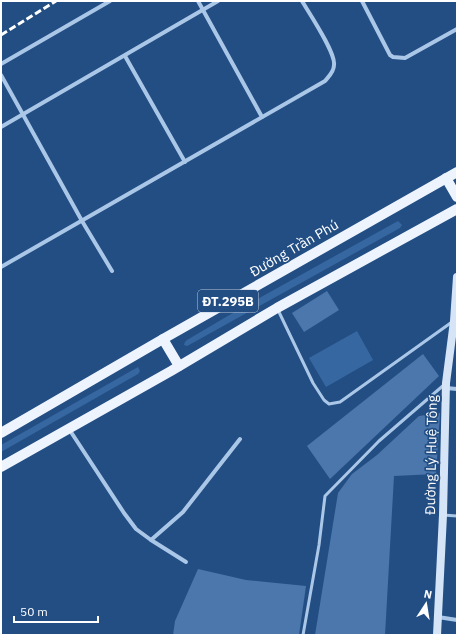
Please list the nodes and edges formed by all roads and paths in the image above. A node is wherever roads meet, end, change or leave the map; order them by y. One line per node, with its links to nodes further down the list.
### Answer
1 (110, 1): 9 (street)
2 (198, 1): 6 (street)
3 (218, 1): 6 (street)
4 (302, 1): 12 (street)
5 (362, 1): 7 (street)
6 (203, 10): 8 (street); 12 (street)
7 (457, 29)
8 (125, 56): 11 (street); 14 (street)
9 (1, 64)
10 (1, 75): 11 (street)
11 (23, 114): 13 (street); 19 (street)
12 (262, 117): 14 (street)
13 (1, 127)
14 (185, 162): 19 (street)
15 (457, 172): 16 (main road, Đường Trần Phú / ĐT.295B)
16 (446, 178): 17 (main road); 26 (main road, Đường Trần Phú / ĐT.295B)
17 (457, 197)
18 (457, 209): 23 (main road, ĐT.295B)
19 (82, 220): 20 (street); 21 (street)
20 (1, 267)
21 (112, 271)
22 (457, 277): 24 (main road, Đường Lý Huệ Tông)
23 (277, 308): 25 (lane); 27 (main road, ĐT.295B)
24 (456, 310): 25 (main road, Đường Lý Huệ Tông)
25 (454, 321): 28 (main road, Đường Lý Huệ Tông)
26 (163, 339): 27 (main road); 31 (main road, Đường Trần Phú / ĐT.295B)
27 (179, 366): 30 (main road, ĐT.295B)
28 (446, 386): 29 (street); 34 (main road, Đường Lý Huệ Tông); 40 (lane)
29 (457, 389)
30 (68, 428): 33 (main road, ĐT.295B); 36 (street)
31 (1, 433)
32 (240, 440): 36 (street)
33 (1, 467)
34 (443, 516): 35 (lane); 38 (main road, Đường Lý Huệ Tông)
35 (457, 516)
36 (151, 540): 37 (street)
37 (186, 562)
38 (438, 617): 39 (street); 41 (main road, Đường Lý Huệ Tông)
39 (457, 620)
40 (303, 635)
41 (437, 635)

